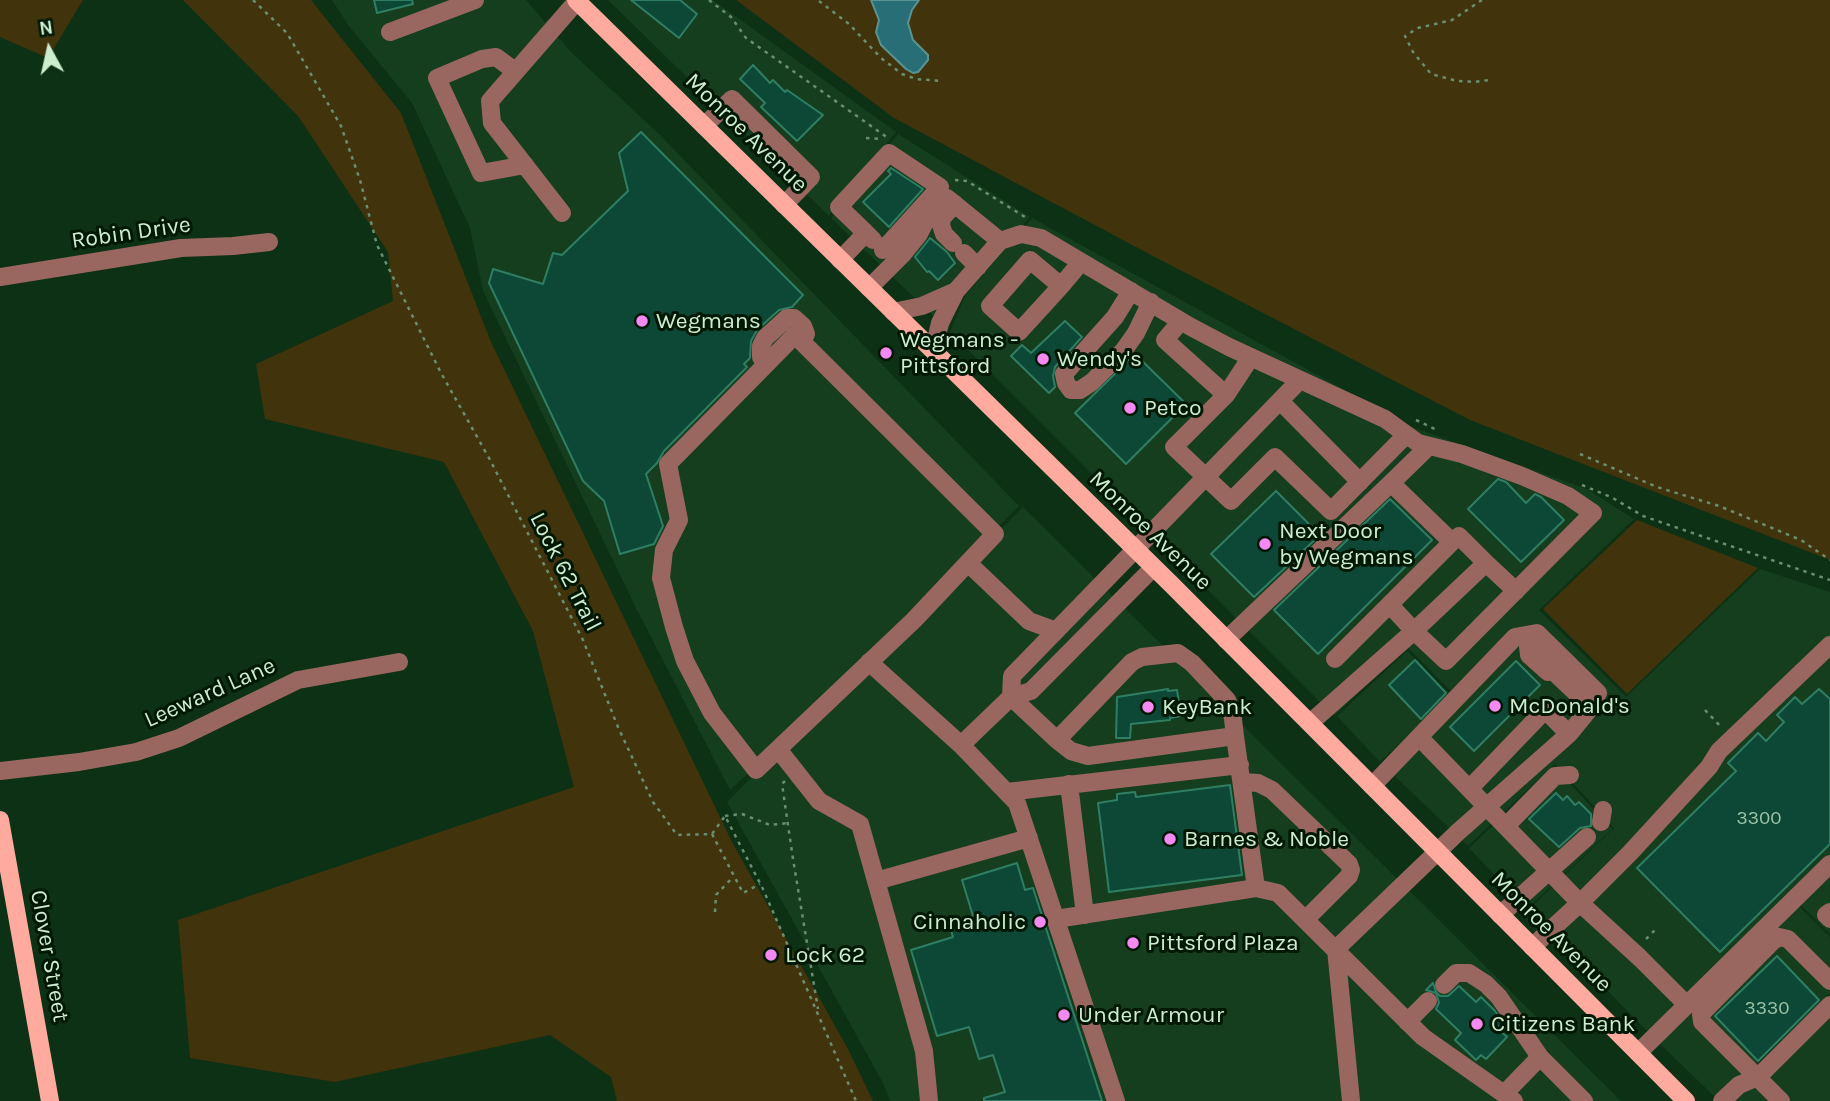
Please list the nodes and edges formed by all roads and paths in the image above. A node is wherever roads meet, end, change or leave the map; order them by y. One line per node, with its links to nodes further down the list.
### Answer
1 (253, 0): 87 (path, Lock 62 Trail)
2 (475, 0): 7 (street)
3 (709, 0): 12 (path)
4 (1482, 0): 9 (path)
5 (577, 1): 8 (street); 11 (main road, Monroe Avenue)
6 (819, 1): 10 (path)
7 (390, 32)
8 (515, 71): 13 (street); 13 (street)
9 (1489, 80)
10 (941, 81)
11 (704, 126): 16 (main road, Monroe Avenue); 16 (street)
12 (866, 138)
13 (525, 165): 17 (street)
14 (944, 178): 18 (path)
15 (951, 201): 20 (street); 22 (street); 25 (street)
16 (784, 205): 23 (main road, Monroe Avenue)
17 (562, 214)
18 (1033, 222)
19 (866, 233): 22 (street); 22 (street); 23 (street)
20 (1000, 241): 24 (street); 25 (street)
21 (269, 242): 26 (street, Robin Drive)
22 (889, 256): 28 (street)
23 (840, 260): 28 (main road, Monroe Avenue)
24 (1081, 262): 27 (street); 30 (street)
25 (978, 267): 29 (street)
26 (0, 277)
27 (1060, 286)
28 (869, 289): 32 (main road, Monroe Avenue)
29 (956, 291): 32 (street); 34 (street)
30 (1131, 291): 31 (street); 31 (street)
31 (1151, 302): 33 (street)
32 (893, 312): 34 (main road, Monroe Avenue)
33 (1181, 321): 35 (street); 37 (street)
34 (938, 357): 48 (main road, Monroe Avenue)
35 (1251, 357): 36 (street); 37 (street)
36 (1300, 380): 38 (street); 39 (street)
37 (1226, 395): 43 (street)
38 (1280, 401): 43 (street); 45 (street)
39 (1409, 426): 40 (path); 41 (street); 45 (street)
40 (1445, 434)
41 (1429, 446): 46 (street); 54 (street)
42 (1580, 454): 49 (path)
43 (1206, 478): 45 (street); 48 (street)
44 (1573, 481): 53 (path)
45 (1360, 482)
46 (1391, 483): 47 (street); 58 (street)
47 (1452, 542): 51 (street); 55 (street)
48 (1136, 551): 52 (main road, Monroe Avenue); 56 (street)
49 (1830, 560)
50 (968, 563): 56 (street); 62 (street); 73 (street)
51 (1486, 563): 54 (street); 57 (street)
52 (1153, 568): 58 (main road, Monroe Avenue); 63 (street)
53 (1830, 580)
54 (1516, 591): 57 (street)
55 (1390, 605): 57 (street); 60 (street)
56 (1056, 631): 63 (street)
57 (1414, 631): 66 (street)
58 (1226, 640): 66 (main road, Monroe Avenue)
59 (1830, 645): 97 (street)
60 (1335, 659)
61 (399, 662): 74 (street, Leeward Lane)
62 (869, 662): 72 (street); 73 (street)
63 (1011, 697): 71 (street); 72 (street)
64 (1591, 707): 68 (street); 69 (street); 69 (street)
65 (1704, 710): 67 (path)
66 (1310, 723): 79 (main road, Monroe Avenue)
67 (1727, 733)
68 (1569, 734): 80 (street); 82 (street)
69 (1421, 735): 79 (street); 80 (street)
70 (1235, 736): 71 (street); 71 (street); 76 (street)
71 (1057, 740)
72 (961, 745): 81 (street)
73 (778, 749): 75 (street)
74 (0, 771)
75 (796, 772): 85 (path); 94 (street)
76 (1241, 774): 78 (street); 96 (street); 103 (street)
77 (1570, 775): 86 (street)
78 (1069, 784): 81 (street); 100 (street)
79 (1372, 786): 90 (main road, Monroe Avenue)
80 (1470, 788): 82 (street)
81 (1007, 792): 89 (street)
82 (1487, 808): 86 (street); 90 (street)
83 (725, 816): 85 (path); 87 (path); 95 (path)
84 (0, 820): 120 (main road, Clover Street)
85 (788, 823): 114 (path)
86 (1506, 827): 92 (street)
87 (712, 834): 93 (path)
88 (1587, 837): 92 (street)
89 (1029, 838): 94 (street); 102 (street)
90 (1438, 852): 101 (main road, Monroe Avenue); 108 (street)
91 (1830, 864): 112 (street)
92 (1550, 872): 97 (street); 101 (street)
93 (734, 875): 95 (path); 98 (path)
94 (876, 881): 122 (street)
95 (760, 884): 114 (path)
96 (1256, 888): 100 (street); 103 (street)
97 (1580, 904): 107 (street); 112 (street)
98 (715, 912)
99 (1830, 912): 104 (street)
100 (1085, 915): 102 (street)
101 (1500, 915): 107 (main road, Monroe Avenue)
102 (1056, 919): 123 (street)
103 (1306, 919): 108 (street)
104 (1830, 919)
105 (1656, 929): 106 (path)
106 (1647, 939)
107 (1532, 947): 116 (main road, Monroe Avenue)
108 (1336, 949): 115 (street); 124 (street)
109 (1830, 981): 118 (street)
110 (1444, 985): 117 (street)
111 (1428, 1001): 115 (street)
112 (1687, 1005): 116 (street)
113 (1830, 1006): 118 (street)
114 (819, 1016): 121 (path)
115 (1407, 1023): 119 (street)
116 (1638, 1053): 126 (main road, Monroe Avenue)
117 (1540, 1057): 119 (street); 125 (street)
118 (1758, 1077): 127 (street); 128 (street)
119 (1509, 1097)
120 (50, 1101)
121 (856, 1101)
122 (929, 1101)
123 (1116, 1101)
124 (1351, 1101)
125 (1584, 1101)
126 (1686, 1101)
127 (1722, 1101)
128 (1781, 1101)

